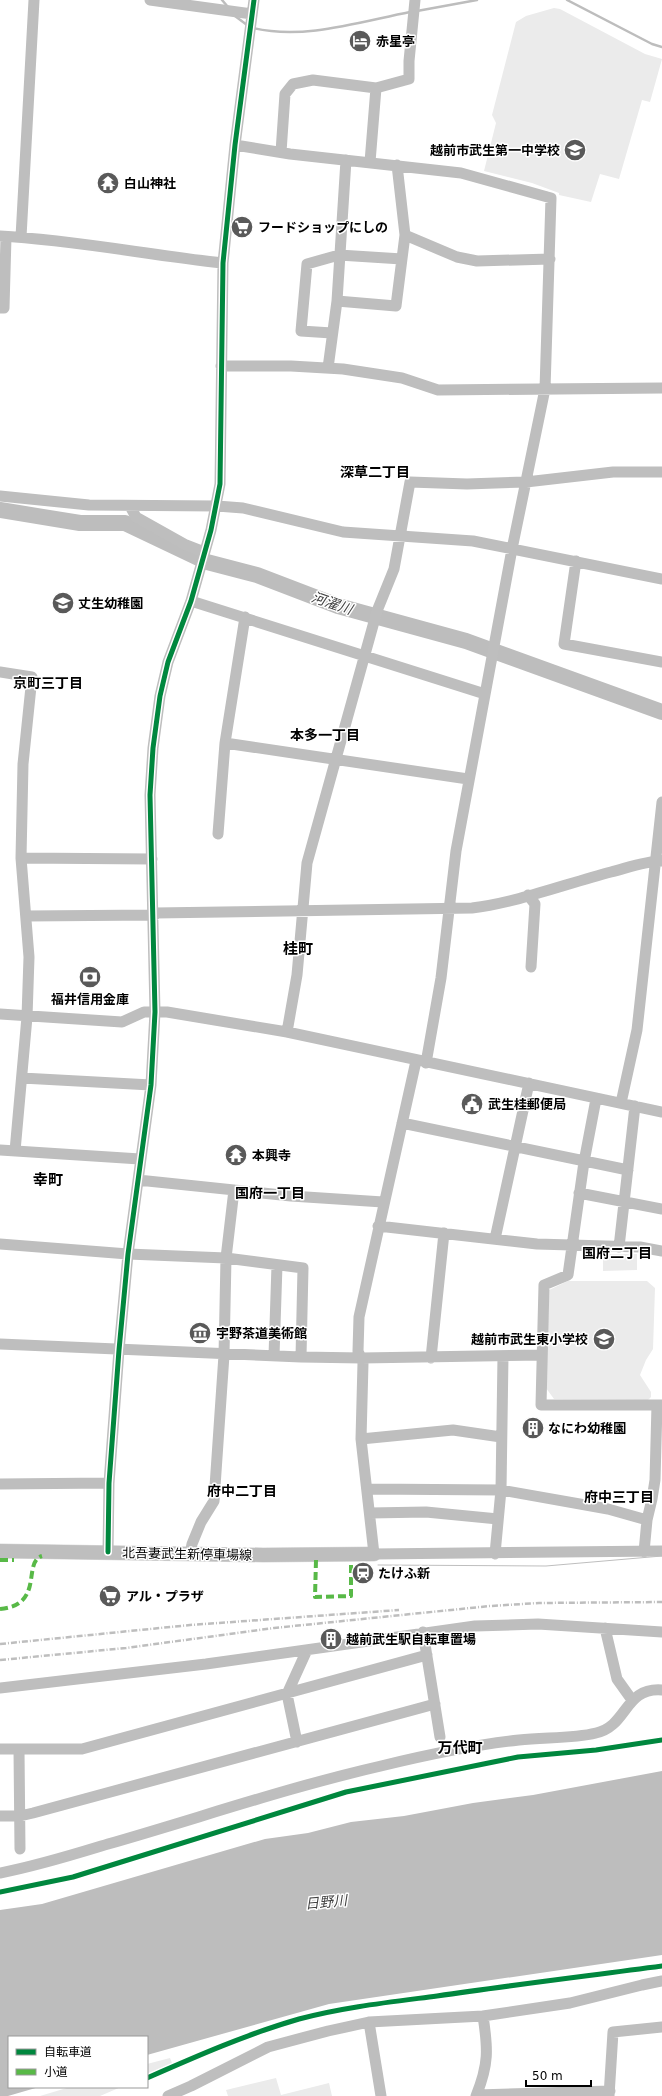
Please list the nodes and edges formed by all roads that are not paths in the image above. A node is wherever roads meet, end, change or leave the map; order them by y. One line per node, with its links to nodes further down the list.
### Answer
1 (34, 0): 14 (street)
2 (150, 0): 5 (street)
3 (254, 0): 5 (street)
4 (415, 1): 6 (street)
5 (252, 14): 7 (street)
6 (376, 88): 8 (street); 10 (street)
7 (235, 145): 8 (street); 18 (street)
8 (281, 152): 9 (street)
9 (346, 160): 10 (street); 15 (street)
10 (370, 162): 11 (street)
11 (397, 165): 13 (street); 17 (street)
12 (3, 236): 14 (street); 20 (street)
13 (405, 236): 16 (street); 17 (street)
14 (21, 237): 18 (street)
15 (338, 256): 16 (street); 19 (street); 21 (street)
16 (402, 259): 19 (street)
17 (550, 259): 25 (street)
18 (223, 262): 22 (street)
19 (337, 301): 21 (street)
20 (0, 308)
21 (332, 333): 23 (street)
22 (221, 366): 23 (street); 30 (street)
23 (328, 368): 25 (street)
24 (662, 388): 25 (street)
25 (545, 389): 27 (street)
26 (662, 472): 27 (street)
27 (526, 482): 31 (street); 32 (street)
28 (0, 496): 29 (street)
29 (130, 506): 30 (street); 33 (street)
30 (217, 506): 31 (street); 33 (street)
31 (400, 536): 32 (street); 38 (street)
32 (512, 549): 34 (street); 41 (street)
33 (204, 552): 36 (street)
34 (576, 562): 35 (street); 39 (street)
35 (662, 579)
36 (191, 601): 37 (street); 48 (street)
37 (245, 617): 38 (street); 42 (street)
38 (365, 655): 41 (street); 43 (street)
39 (662, 662)
40 (0, 672): 47 (street)
41 (485, 694): 44 (street)
42 (226, 743): 43 (street); 46 (street)
43 (336, 760): 44 (street); 52 (street)
44 (468, 779): 51 (street)
45 (662, 802): 49 (street)
46 (218, 834)
47 (21, 858): 48 (street); 54 (street)
48 (152, 859): 53 (street)
49 (659, 861): 50 (street); 65 (street)
50 (528, 895): 51 (street); 55 (street)
51 (450, 908): 52 (street); 60 (street)
52 (303, 910): 53 (street); 59 (street)
53 (154, 914): 54 (street); 56 (street)
54 (26, 916): 58 (street)
55 (531, 967)
56 (155, 1012): 58 (street); 59 (street); 63 (street)
57 (0, 1014): 58 (street)
58 (26, 1017): 61 (street)
59 (287, 1032): 60 (street)
60 (421, 1062): 62 (street); 68 (street)
61 (22, 1078): 63 (street); 71 (street)
62 (529, 1083): 64 (street); 69 (street)
63 (151, 1085): 72 (street)
64 (596, 1099): 65 (street); 73 (street)
65 (621, 1103): 66 (street)
66 (636, 1106): 67 (street); 74 (street)
67 (662, 1112)
68 (402, 1123): 69 (street); 79 (street)
69 (515, 1148): 73 (street); 83 (street)
70 (0, 1150): 71 (street)
71 (16, 1151): 72 (street)
72 (140, 1159): 75 (street)
73 (584, 1162): 74 (street); 77 (street)
74 (628, 1170): 78 (street)
75 (138, 1180): 76 (street); 88 (street)
76 (234, 1190): 79 (street); 89 (street)
77 (579, 1193): 78 (street); 85 (street)
78 (624, 1201): 80 (street); 86 (street)
79 (383, 1202): 81 (street)
80 (662, 1209)
81 (378, 1226): 82 (street); 98 (street)
82 (444, 1233): 83 (street); 99 (street)
83 (495, 1239): 85 (street)
84 (0, 1244): 88 (street)
85 (571, 1246): 86 (street); 94 (street)
86 (619, 1247): 87 (street)
87 (662, 1251)
88 (128, 1254): 89 (street); 92 (street)
89 (226, 1258): 90 (street); 93 (street)
90 (277, 1265): 95 (street); 97 (street)
91 (0, 1344): 92 (street)
92 (120, 1350): 93 (street); 103 (street)
93 (224, 1355): 95 (street); 114 (street)
94 (542, 1355): 96 (street); 100 (street)
95 (274, 1356): 97 (street)
96 (503, 1356): 99 (street); 101 (street)
97 (301, 1357): 98 (street)
98 (362, 1358): 99 (street); 102 (street)
99 (430, 1358)
100 (659, 1405): 109 (street)
101 (501, 1437): 102 (street); 106 (street)
102 (361, 1439): 105 (street)
103 (109, 1483): 104 (street); 112 (street)
104 (0, 1484)
105 (367, 1489): 106 (street); 107 (street)
106 (501, 1490): 108 (street); 109 (street)
107 (370, 1513): 108 (street); 115 (street)
108 (498, 1519): 116 (street)
109 (647, 1520): 113 (street)
110 (0, 1551): 112 (main road, 北吾妻武生新停車場線)
111 (662, 1551): 113 (street)
112 (108, 1552): 114 (main road, 北吾妻武生新停車場線)
113 (644, 1552): 116 (street)
114 (190, 1554): 115 (main road, 北吾妻武生新停車場線)
115 (374, 1554): 116 (street)
116 (495, 1554)
117 (605, 1628): 118 (street); 119 (street); 125 (street)
118 (423, 1632): 120 (street); 121 (street)
119 (662, 1632)
120 (306, 1650): 122 (street); 124 (street)
121 (427, 1656): 124 (street); 126 (street)
122 (0, 1688)
123 (662, 1690): 125 (street)
124 (287, 1694): 128 (street); 130 (street)
125 (632, 1700): 134 (street)
126 (435, 1704): 127 (street); 128 (street)
127 (440, 1737)
128 (297, 1742): 132 (street)
129 (0, 1749): 130 (street)
130 (18, 1750): 132 (street)
131 (0, 1816): 132 (street)
132 (20, 1816): 133 (street)
133 (20, 1849)
134 (0, 1873)
135 (662, 1981): 136 (street)
136 (483, 2016): 137 (street); 142 (street)
137 (369, 2022): 140 (street); 141 (street)
138 (662, 2027): 139 (street)
139 (609, 2094): 142 (street)
140 (168, 2096)
141 (381, 2096)
142 (477, 2096)

